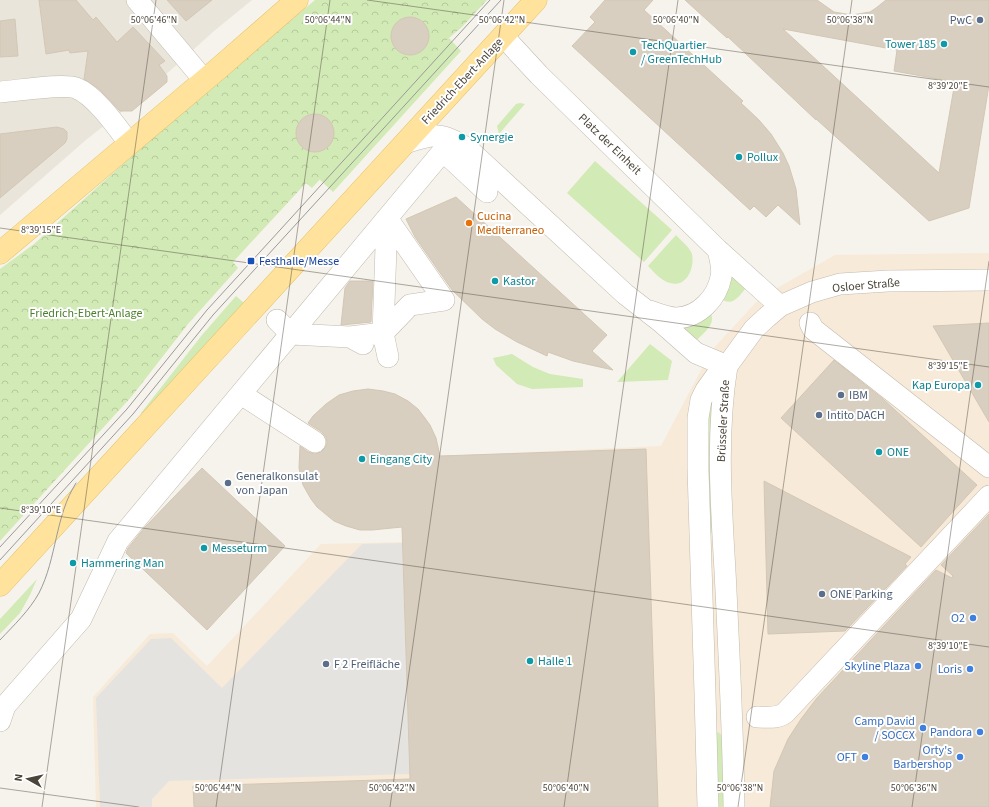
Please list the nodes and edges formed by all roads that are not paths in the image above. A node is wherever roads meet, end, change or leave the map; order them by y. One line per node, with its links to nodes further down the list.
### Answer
1 (137, 0): 5 (street)
2 (297, 0): 5 (main road)
3 (536, 0): 4 (main road, Friedrich-Ebert-Anlage)
4 (503, 36): 8 (main road, Friedrich-Ebert-Anlage); 11 (street, Platz der Einheit)
5 (204, 80): 7 (main road)
6 (0, 92): 7 (street)
7 (129, 143): 12 (main road)
8 (405, 143): 15 (street, Friedrich-Ebert-Anlage); 24 (main road, Friedrich-Ebert-Anlage)
9 (487, 192): 10 (street)
10 (387, 218): 17 (street); 18 (street); 18 (street)
11 (718, 250): 14 (street, Platz der Einheit); 15 (street)
12 (0, 253)
13 (989, 280): 14 (street, Osloer Straße)
14 (780, 306): 19 (street, Osloer Straße)
15 (647, 311): 19 (street)
16 (810, 323): 22 (street)
17 (284, 327): 18 (street); 20 (street)
18 (383, 333)
19 (726, 366): 25 (street, Brüsseler Straße); 28 (street, Brüsseler Straße)
20 (241, 394): 21 (street); 27 (street)
21 (315, 442)
22 (989, 467)
23 (989, 496): 26 (street)
24 (0, 585)
25 (705, 694): 28 (street); 29 (street, Brüsseler Straße)
26 (757, 716)
27 (0, 721)
28 (733, 724): 30 (street, Brüsseler Straße)
29 (708, 807)
30 (734, 807)

